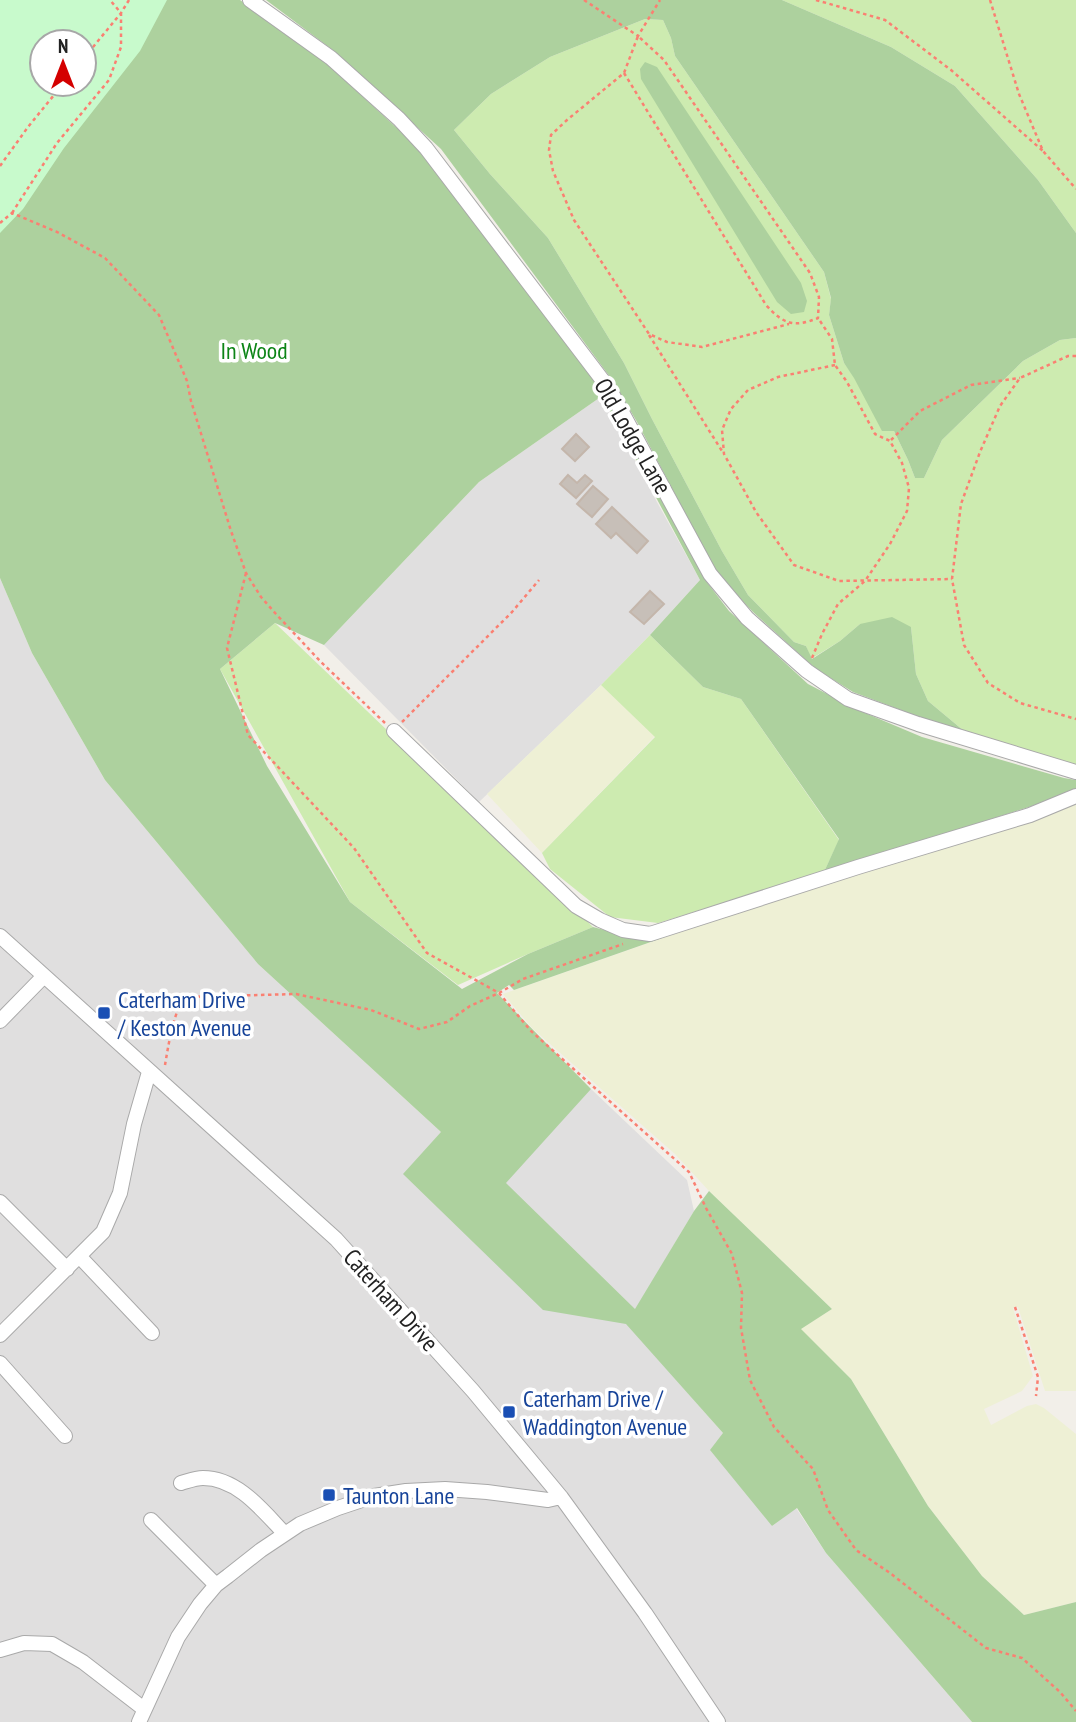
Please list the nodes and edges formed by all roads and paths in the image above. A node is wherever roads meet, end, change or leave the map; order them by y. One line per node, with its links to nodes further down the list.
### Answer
1 (110, 0): 8 (path)
2 (129, 0): 8 (path)
3 (250, 0): 30 (street, Old Lodge Lane)
4 (584, 0): 9 (path)
5 (660, 0): 9 (path)
6 (816, 0): 13 (path)
7 (990, 0): 13 (path)
8 (121, 13): 10 (path); 16 (path)
9 (638, 36): 11 (path); 18 (path)
10 (98, 41)
11 (624, 73): 19 (path); 20 (path)
12 (52, 98): 14 (path)
13 (1043, 151): 15 (path)
14 (0, 166)
15 (1076, 189)
16 (12, 212): 17 (path); 26 (path)
17 (0, 223)
18 (818, 318): 19 (path); 22 (path)
19 (789, 324): 20 (path)
20 (649, 334): 25 (path)
21 (1076, 356): 23 (path)
22 (835, 365): 24 (path); 25 (path)
23 (1020, 378): 24 (path); 27 (path)
24 (890, 441): 29 (path)
25 (724, 454): 29 (path)
26 (246, 573): 32 (path); 38 (path)
27 (952, 579): 29 (path); 31 (path)
28 (540, 580): 32 (path)
29 (864, 581): 30 (path)
30 (807, 671): 33 (street, Old Lodge Lane)
31 (1076, 719)
32 (394, 731): 34 (street)
33 (1076, 772)
34 (1076, 796)
35 (0, 936): 37 (street, Caterham Drive)
36 (625, 943): 38 (path)
37 (44, 976): 39 (street); 40 (street, Caterham Drive)
38 (499, 993): 41 (path); 57 (path)
39 (0, 1021)
40 (149, 1072): 41 (street, Caterham Drive); 43 (street)
41 (162, 1082): 52 (street, Caterham Drive)
42 (0, 1202): 44 (street)
43 (79, 1256): 44 (street); 46 (street)
44 (67, 1269): 47 (street)
45 (1015, 1307): 49 (path)
46 (152, 1333)
47 (0, 1335)
48 (0, 1363): 50 (street)
49 (1036, 1396)
50 (65, 1436)
51 (181, 1483): 54 (street)
52 (561, 1497): 54 (street); 59 (street, Caterham Drive)
53 (151, 1520): 55 (street)
54 (285, 1534): 55 (street)
55 (216, 1585): 58 (street)
56 (0, 1650): 58 (street)
57 (1076, 1711)
58 (142, 1716)
59 (718, 1722)

